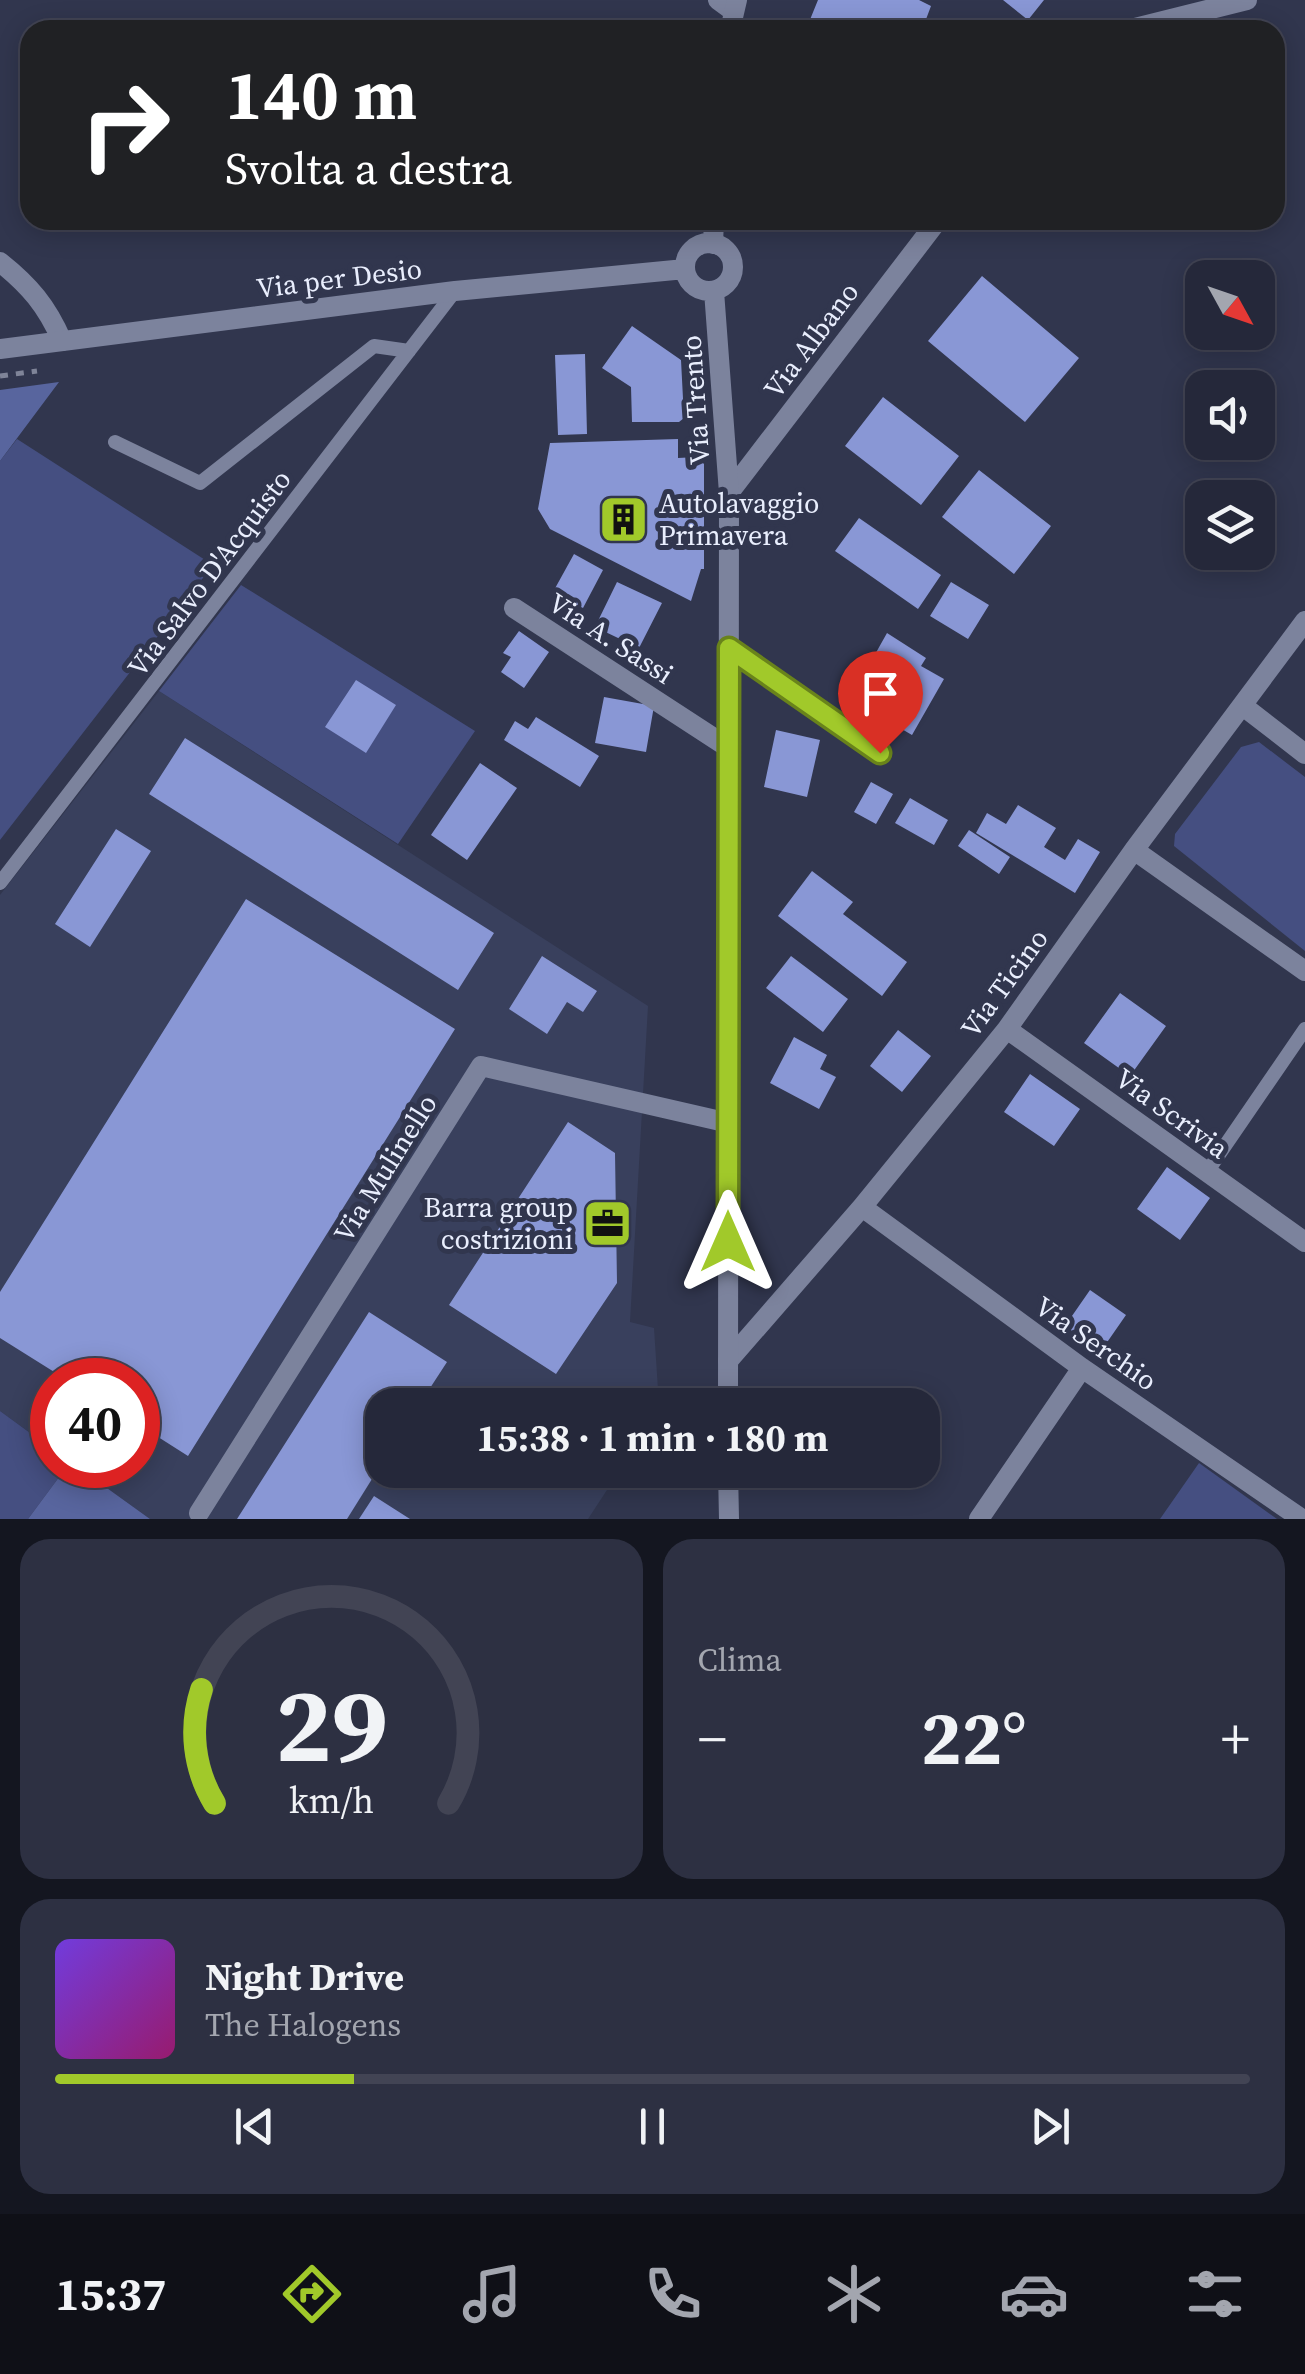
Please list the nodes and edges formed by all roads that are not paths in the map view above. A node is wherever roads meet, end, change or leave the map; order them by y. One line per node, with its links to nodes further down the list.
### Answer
1 (1248, 0): 2 (street)
2 (1167, 20)
3 (714, 230): 5 (street)
4 (930, 230): 14 (street, Via Albano)
5 (713, 244): 7 (street); 8 (street)
6 (0, 262): 10 (street)
7 (685, 269): 8 (street); 9 (street, Via per Desio)
8 (714, 290): 14 (street, Via Trento)
9 (455, 291): 10 (street, Via per Desio); 12 (lane, Via Salvo D'Acquisto)
10 (62, 341): 11 (street, Via per Desio)
11 (0, 348)
12 (409, 351): 13 (lane); 23 (lane, Via Salvo D'Acquisto)
13 (115, 442)
14 (729, 493): 17 (street, Via Trento)
15 (514, 608): 19 (street, Via A. Sassi)
16 (1305, 621): 18 (street, Via Ticino)
17 (729, 648): 19 (street, Via Trento); 20 (lane)
18 (1242, 706): 21 (street); 22 (street, Via Ticino)
19 (729, 748): 27 (street, Via Trento)
20 (880, 753)
21 (1305, 754)
22 (1134, 850): 24 (street); 25 (street, Via Ticino)
23 (0, 883)
24 (1305, 971)
25 (1007, 1029): 28 (street, Via Scrivia); 29 (street, Via Ticino)
26 (1305, 1029): 28 (lane)
27 (728, 1123): 31 (street, Via Trento); 35 (street, Via Mulinello)
28 (1207, 1172): 30 (street, Via Scrivia)
29 (862, 1207): 31 (street, Via Ticino); 32 (street, Via Serchio)
30 (1305, 1242)
31 (728, 1361): 33 (street, Via Trento)
32 (1082, 1368): 37 (street); 38 (street, Via Serchio)
33 (728, 1388)
34 (728, 1488): 36 (street)
35 (200, 1513)
36 (728, 1519)
37 (979, 1519)
38 (1302, 1519)

